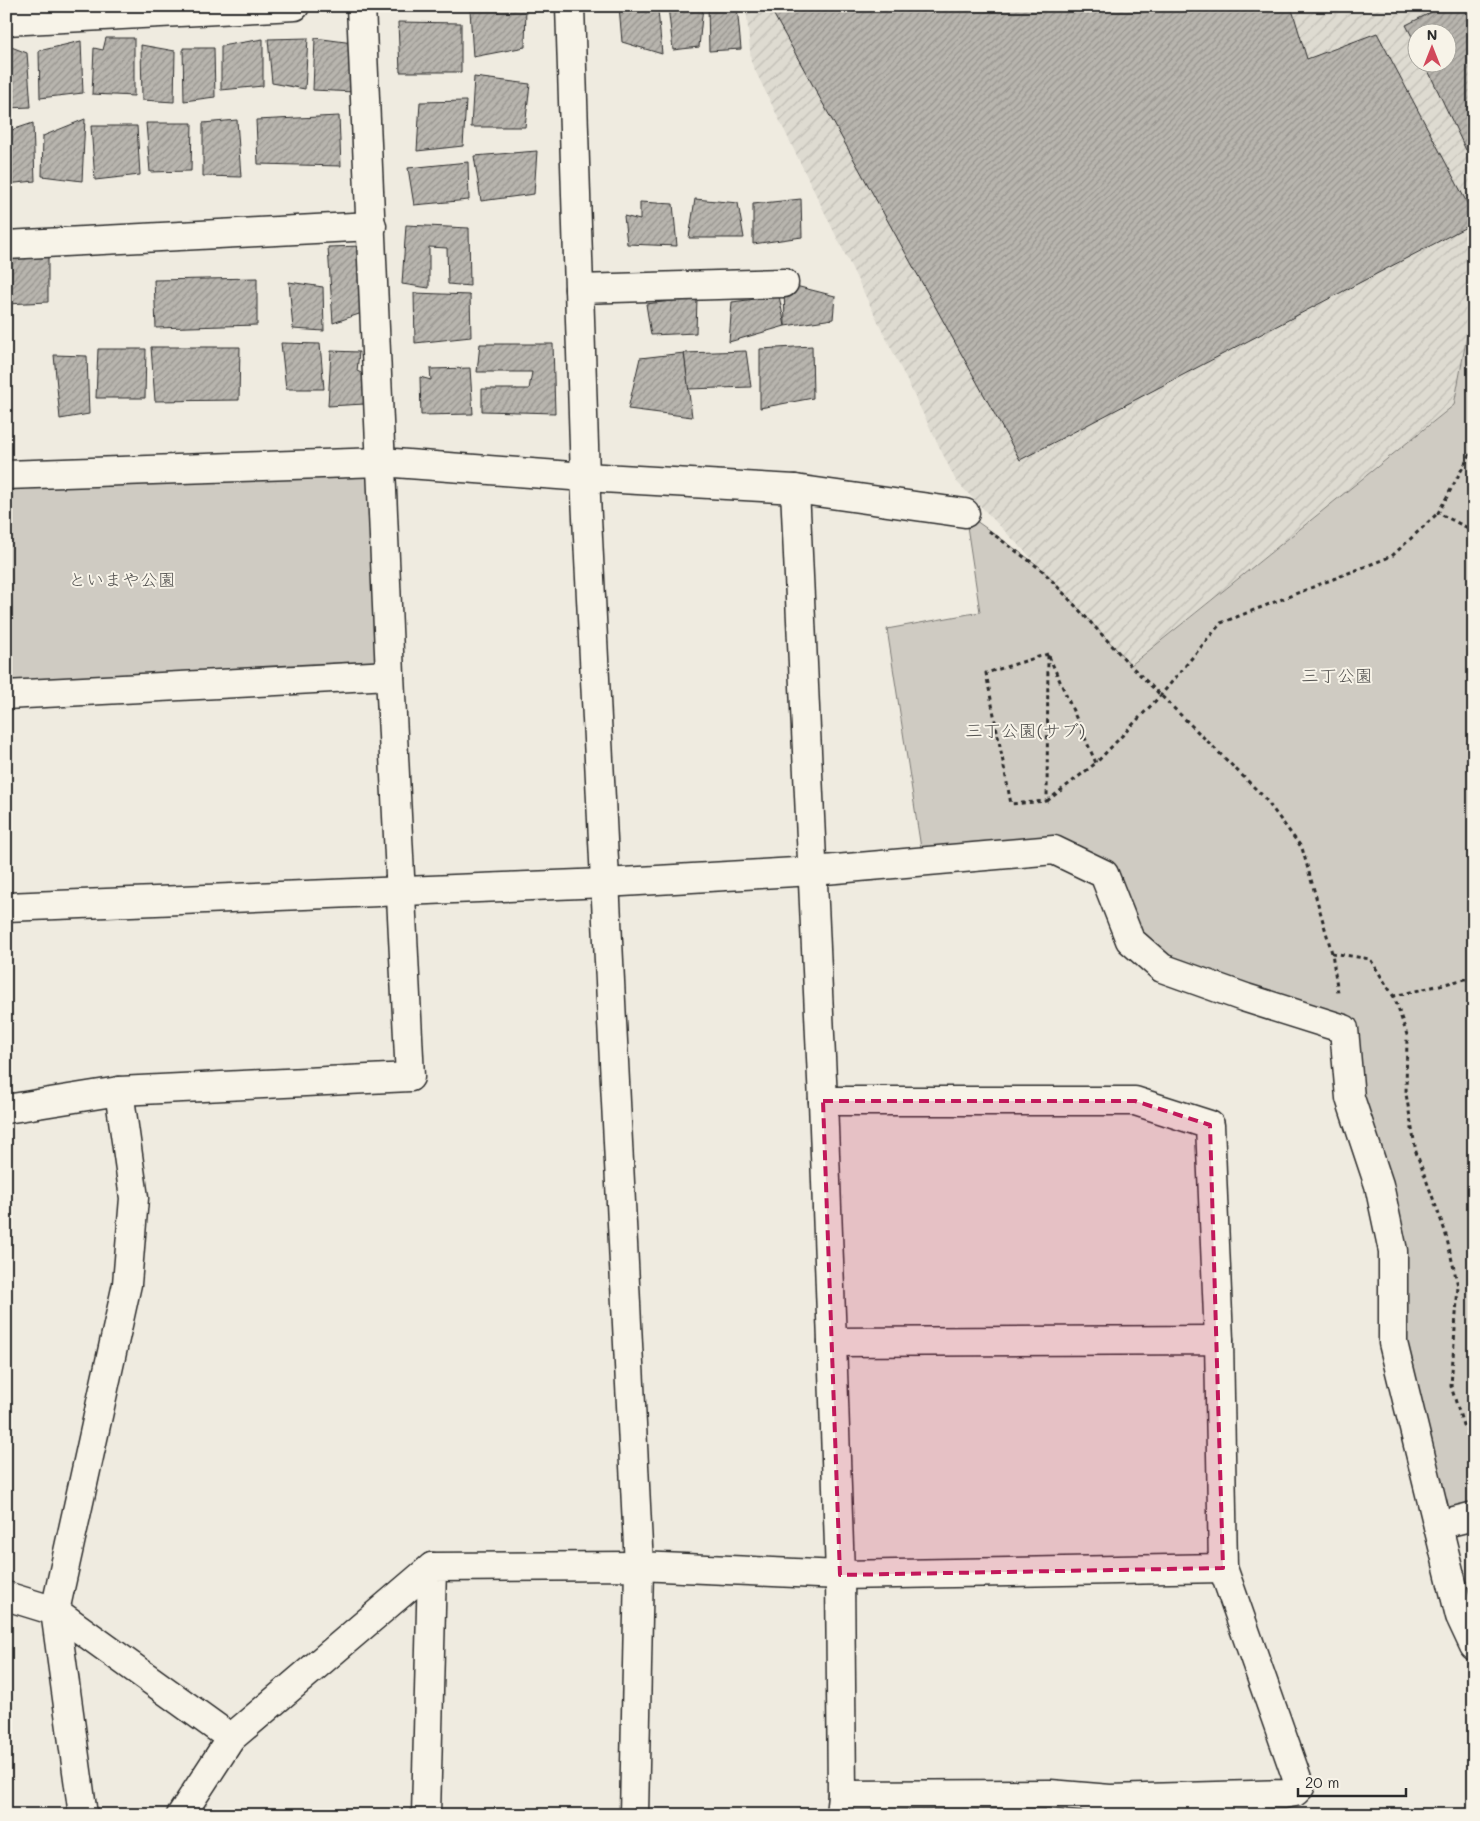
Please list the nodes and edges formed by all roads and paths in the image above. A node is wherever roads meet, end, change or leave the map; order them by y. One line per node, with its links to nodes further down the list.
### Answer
1 (294, 6): 4 (street)
2 (361, 6): 5 (street)
3 (570, 6): 8 (street)
4 (6, 21)
5 (372, 226): 6 (street); 10 (street)
6 (6, 245)
7 (784, 283): 8 (street)
8 (579, 289): 12 (street)
9 (1474, 447): 15 (path)
10 (381, 462): 11 (street); 12 (street); 18 (street)
11 (6, 475)
12 (585, 477): 13 (street); 24 (street)
13 (795, 489): 14 (street); 23 (street)
14 (965, 513): 20 (path)
15 (1438, 513): 16 (path); 20 (path)
16 (1474, 531)
17 (1048, 654): 21 (path); 22 (path); 22 (path)
18 (390, 675): 19 (street); 25 (street)
19 (6, 694)
20 (1161, 695): 21 (path); 27 (path)
21 (1096, 763): 22 (path)
22 (1047, 801)
23 (813, 871): 24 (street); 30 (street); 32 (street)
24 (605, 883): 25 (street); 39 (street)
25 (402, 892): 26 (street); 31 (street)
26 (6, 907)
27 (1332, 953): 29 (path); 30 (path)
28 (1474, 977): 29 (path)
29 (1395, 997): 36 (path)
30 (1344, 1030): 38 (street)
31 (119, 1091): 33 (street); 44 (street)
32 (823, 1101): 34 (street); 35 (street)
33 (6, 1109)
34 (1218, 1340): 35 (street); 41 (street)
35 (832, 1342): 42 (street)
36 (1474, 1439)
37 (1474, 1516): 38 (street)
38 (1438, 1525): 45 (street)
39 (639, 1566): 40 (street); 42 (street); 52 (street)
40 (432, 1567): 46 (street); 51 (street)
41 (1223, 1568): 42 (street); 48 (street)
42 (840, 1575): 47 (street)
43 (6, 1596): 44 (street)
44 (55, 1611): 46 (street); 49 (street)
45 (1474, 1646)
46 (231, 1738): 50 (street)
47 (841, 1805): 48 (street)
48 (1110, 1807)
49 (83, 1815)
50 (181, 1815)
51 (426, 1815)
52 (634, 1815)

